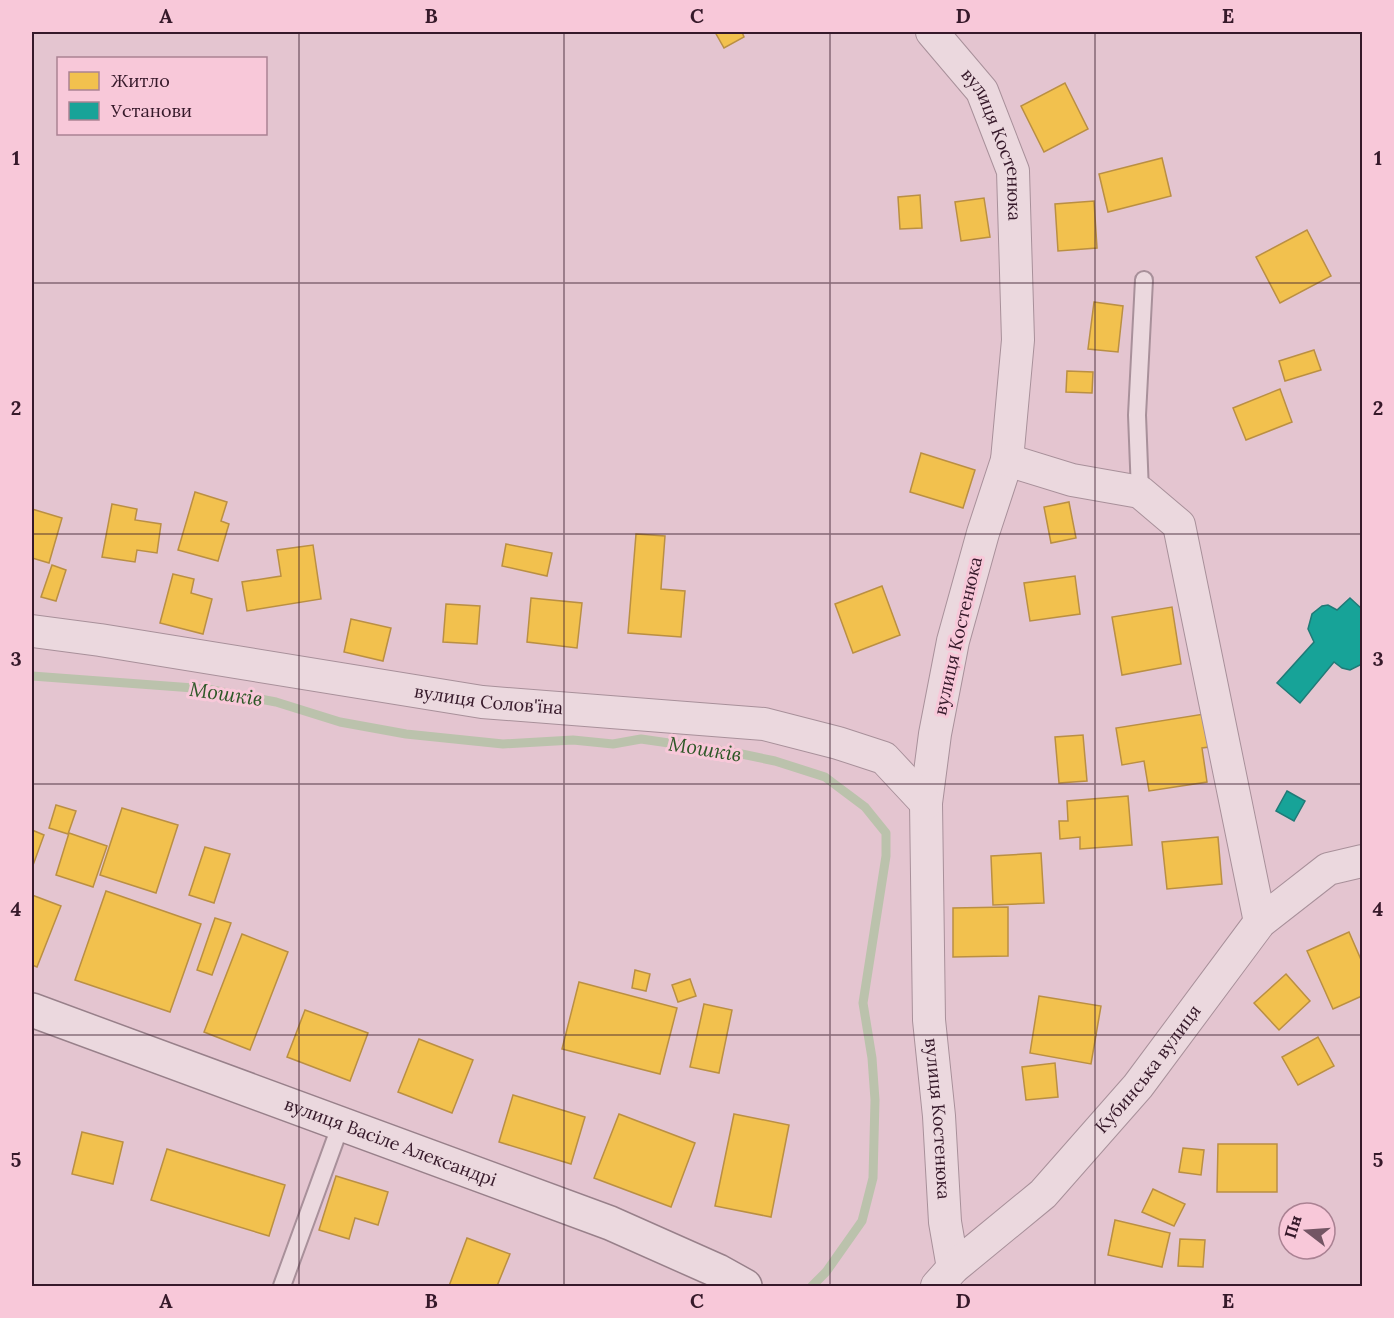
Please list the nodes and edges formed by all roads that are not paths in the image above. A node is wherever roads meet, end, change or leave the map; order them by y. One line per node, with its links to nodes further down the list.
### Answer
1 (932, 32): 3 (street, вулиця Костенюка)
2 (1144, 280): 4 (lane)
3 (1007, 460): 4 (street); 6 (street, вулиця Костенюка)
4 (1140, 492): 8 (street)
5 (32, 632): 6 (street, вулиця Солов'їна)
6 (926, 803): 11 (street, вулиця Костенюка)
7 (1362, 861): 8 (street, Кубинська вулиця)
8 (1260, 922): 11 (street, Кубинська вулиця)
9 (32, 1010): 10 (main road, вулиця Васіле Александрі)
10 (341, 1124): 12 (lane); 13 (main road, вулиця Васіле Александрі)
11 (945, 1277)
12 (282, 1287)
13 (745, 1287)

